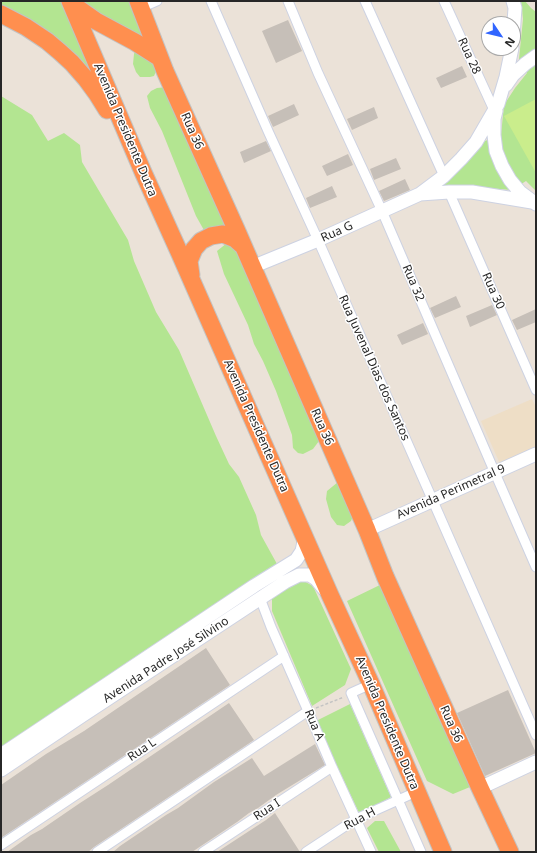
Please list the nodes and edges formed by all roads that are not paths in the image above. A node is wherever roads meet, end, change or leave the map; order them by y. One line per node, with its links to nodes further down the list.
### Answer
1 (71, 1): 13 (highway); 15 (highway, Avenida Presidente Dutra)
2 (157, 1): 8 (street)
3 (211, 1): 21 (street, Rua Juvenal Dias dos Santos)
4 (288, 1): 20 (street, Rua 32)
5 (365, 1): 16 (street)
6 (444, 1): 14 (street, Rua 28)
7 (513, 1): 10 (main road)
8 (139, 4): 13 (highway, Rua 36)
9 (1, 14): 15 (highway)
10 (514, 16)
11 (510, 56): 14 (main road)
12 (536, 56): 14 (main road)
13 (160, 58): 22 (highway, Rua 36)
14 (496, 107): 16 (main road); 19 (main road)
15 (143, 172): 24 (highway, Avenida Presidente Dutra)
16 (444, 176): 18 (main road)
17 (450, 192): 18 (main road); 19 (main road); 25 (street, Rua 30)
18 (420, 194): 20 (main road, Rua G)
19 (535, 205)
20 (382, 211): 21 (main road, Rua G); 27 (street, Rua 32)
21 (318, 240): 23 (main road, Rua G); 28 (street, Rua Juvenal Dias dos Santos)
22 (244, 247): 23 (highway, Rua 36); 24 (highway)
23 (252, 267): 30 (highway, Rua 36)
24 (192, 280): 29 (highway, Avenida Presidente Dutra)
25 (536, 390)
26 (536, 454): 27 (main road, Avenida Perimetral 9)
27 (494, 473): 28 (main road, Avenida Perimetral 9); 31 (street, Rua 32)
28 (433, 501): 30 (main road, Avenida Perimetral 9); 37 (street, Rua Juvenal Dias dos Santos)
29 (302, 530): 32 (highway, Avenida Presidente Dutra); 38 (main road, Avenida Padre José Silvino)
30 (367, 530): 42 (highway, Rua 36)
31 (536, 567)
32 (330, 595): 33 (main road, Avenida Padre José Silvino); 35 (highway, Avenida Presidente Dutra)
33 (260, 598): 34 (street, Rua A); 41 (main road, Avenida Padre José Silvino)
34 (284, 656): 36 (street, Rua A); 46 (street, Rua L)
35 (371, 684): 43 (highway, Avenida Presidente Dutra); 44 (street)
36 (308, 711): 40 (street, Rua A); 47 (street)
37 (536, 735)
38 (1, 755)
39 (536, 762): 42 (main road)
40 (332, 767): 45 (street, Rua A); 48 (street, Rua I)
41 (1, 770)
42 (480, 788): 53 (highway, Rua 36)
43 (416, 792): 44 (street, Rua H); 52 (highway, Avenida Presidente Dutra)
44 (398, 801): 45 (street, Rua H); 51 (street)
45 (356, 819): 49 (street, Rua H); 50 (street, Rua A)
46 (1, 845)
47 (97, 852)
48 (203, 852)
49 (306, 852)
50 (371, 852)
51 (421, 852)
52 (443, 852)
53 (510, 852)

